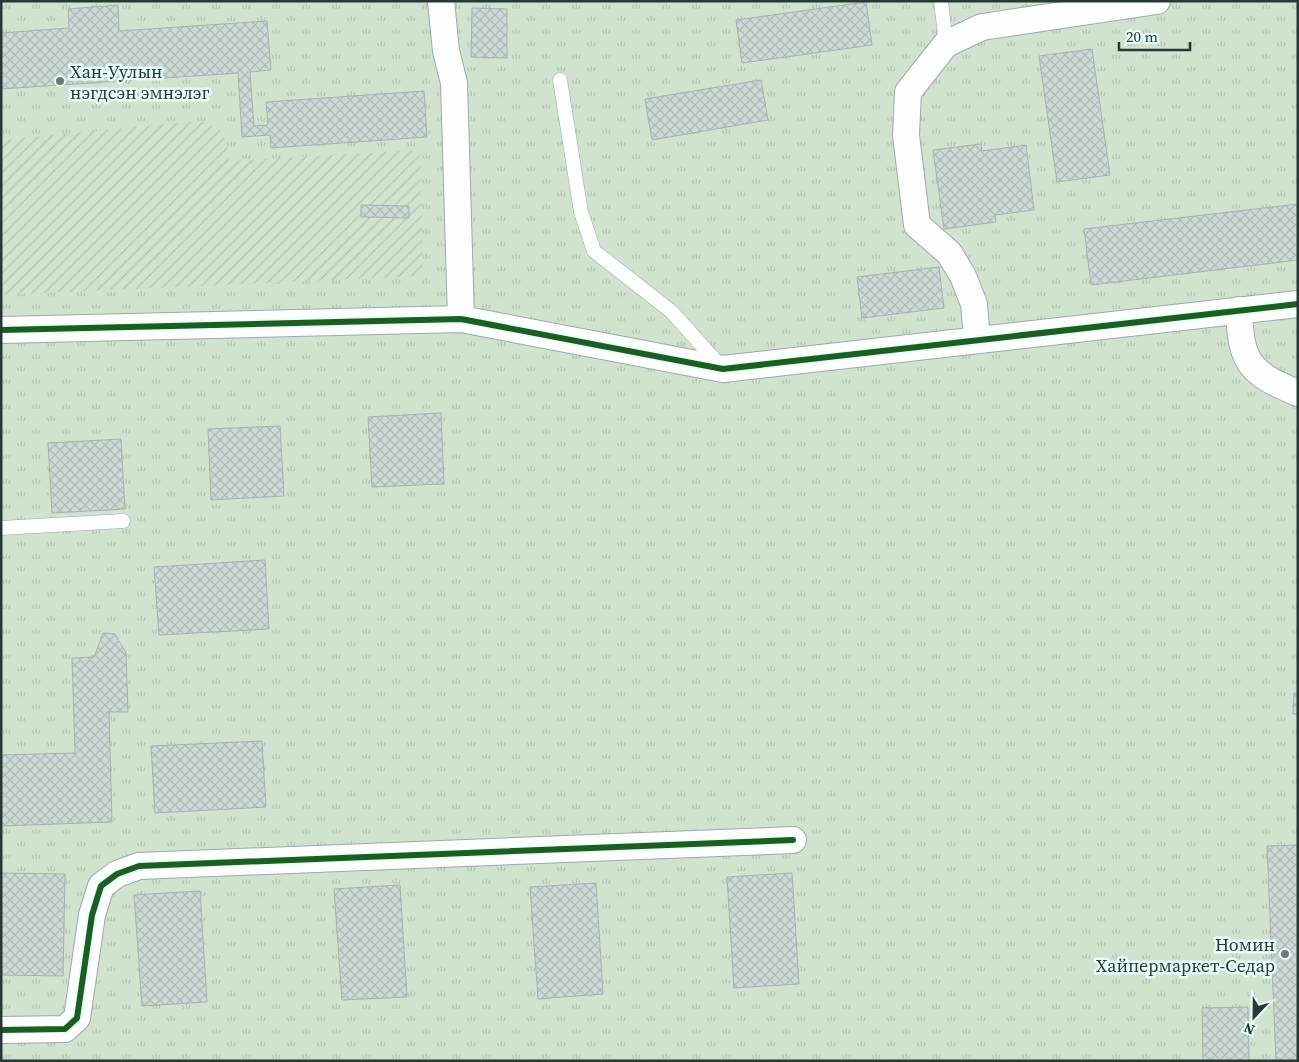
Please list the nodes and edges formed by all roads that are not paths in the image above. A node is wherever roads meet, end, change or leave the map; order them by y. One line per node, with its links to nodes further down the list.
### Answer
1 (441, 1): 8 (street)
2 (941, 1): 4 (lane)
3 (1157, 1): 4 (street)
4 (946, 44): 10 (street)
5 (560, 80): 11 (lane)
6 (1298, 304): 7 (street)
7 (1239, 310): 10 (street); 12 (street)
8 (462, 319): 9 (street); 11 (street)
9 (1, 330)
10 (977, 340): 11 (street)
11 (723, 369)
12 (1298, 393)
13 (123, 521): 14 (lane)
14 (1, 528)
15 (793, 840): 16 (street)
16 (1, 1030)

